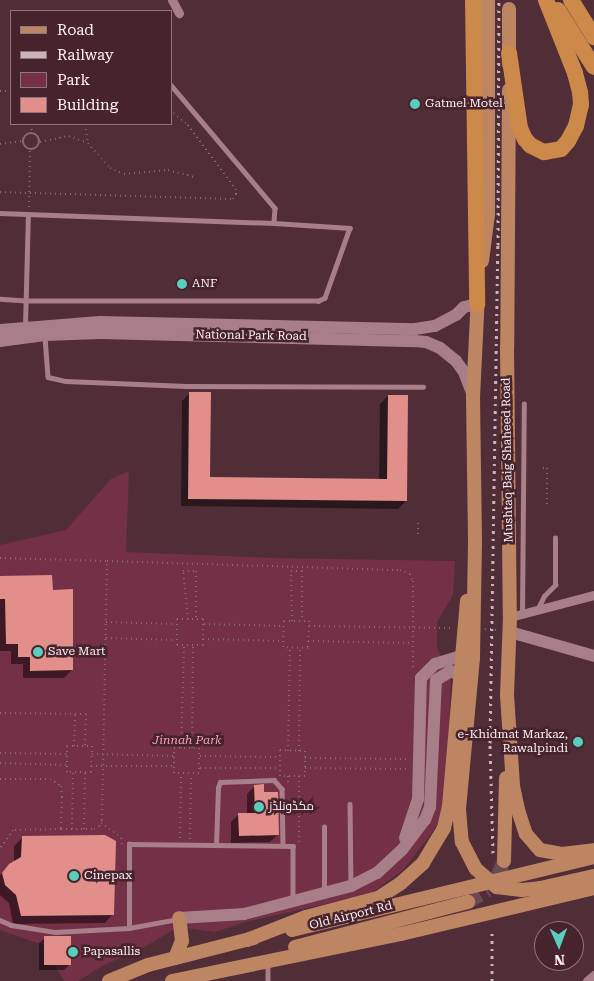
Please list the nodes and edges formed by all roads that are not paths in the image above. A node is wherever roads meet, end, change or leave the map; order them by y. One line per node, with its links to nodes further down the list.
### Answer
1 (172, 0): 8 (street)
2 (473, 0): 18 (highway)
3 (488, 0): 18 (main road)
4 (546, 0): 10 (highway)
5 (552, 0): 11 (highway)
6 (571, 0): 9 (highway)
7 (509, 9): 10 (main road, Mushtaq Baig Shaheed Road)
8 (179, 13)
9 (594, 37)
10 (509, 53): 29 (main road, Mushtaq Baig Shaheed Road)
11 (594, 67)
12 (172, 86): 15 (lane)
13 (0, 213): 14 (lane)
14 (28, 215): 15 (lane); 17 (lane)
15 (274, 223): 17 (lane)
16 (0, 299): 17 (lane)
17 (26, 301): 19 (lane)
18 (477, 304): 19 (street, National Park Road); 24 (main road)
19 (25, 326): 20 (street, National Park Road)
20 (0, 330)
21 (44, 335): 22 (street, National Park Road); 23 (lane); 24 (street, National Park Road)
22 (0, 341)
23 (422, 387)
24 (473, 398): 32 (main road)
25 (524, 404): 29 (lane)
26 (555, 538): 28 (lane)
27 (594, 596): 28 (street)
28 (538, 608): 29 (street)
29 (516, 616): 30 (main road, Mushtaq Baig Shaheed Road)
30 (510, 632): 31 (street); 34 (main road, Mushtaq Baig Shaheed Road)
31 (594, 656)
32 (467, 657): 33 (main road); 43 (street); 44 (main road)
33 (461, 676): 43 (street); 54 (main road)
34 (507, 695): 39 (main road, Mushtaq Baig Shaheed Road); 41 (main road)
35 (350, 804): 45 (lane)
36 (324, 828): 47 (lane)
37 (216, 845): 38 (lane); 38 (lane); 53 (lane)
38 (283, 845): 49 (lane)
39 (594, 850)
40 (594, 857): 42 (main road, Old Airport Rd)
41 (504, 861)
42 (544, 870): 48 (main road); 54 (main road, Old Airport Rd)
43 (377, 873): 45 (street)
44 (594, 876)
45 (351, 886): 47 (street)
46 (594, 888): 48 (main road)
47 (324, 894): 49 (street)
48 (556, 898): 56 (main road)
49 (292, 902): 51 (street)
50 (468, 902): 58 (main road)
51 (179, 918): 53 (lane); 55 (main road)
52 (0, 920): 53 (lane)
53 (129, 928)
54 (247, 940): 55 (main road, Old Airport Rd)
55 (175, 958): 59 (main road, Old Airport Rd)
56 (268, 962): 58 (main road); 60 (lane)
57 (594, 975): 61 (street)
58 (175, 980)
59 (109, 981)
60 (268, 981)
61 (587, 981)

